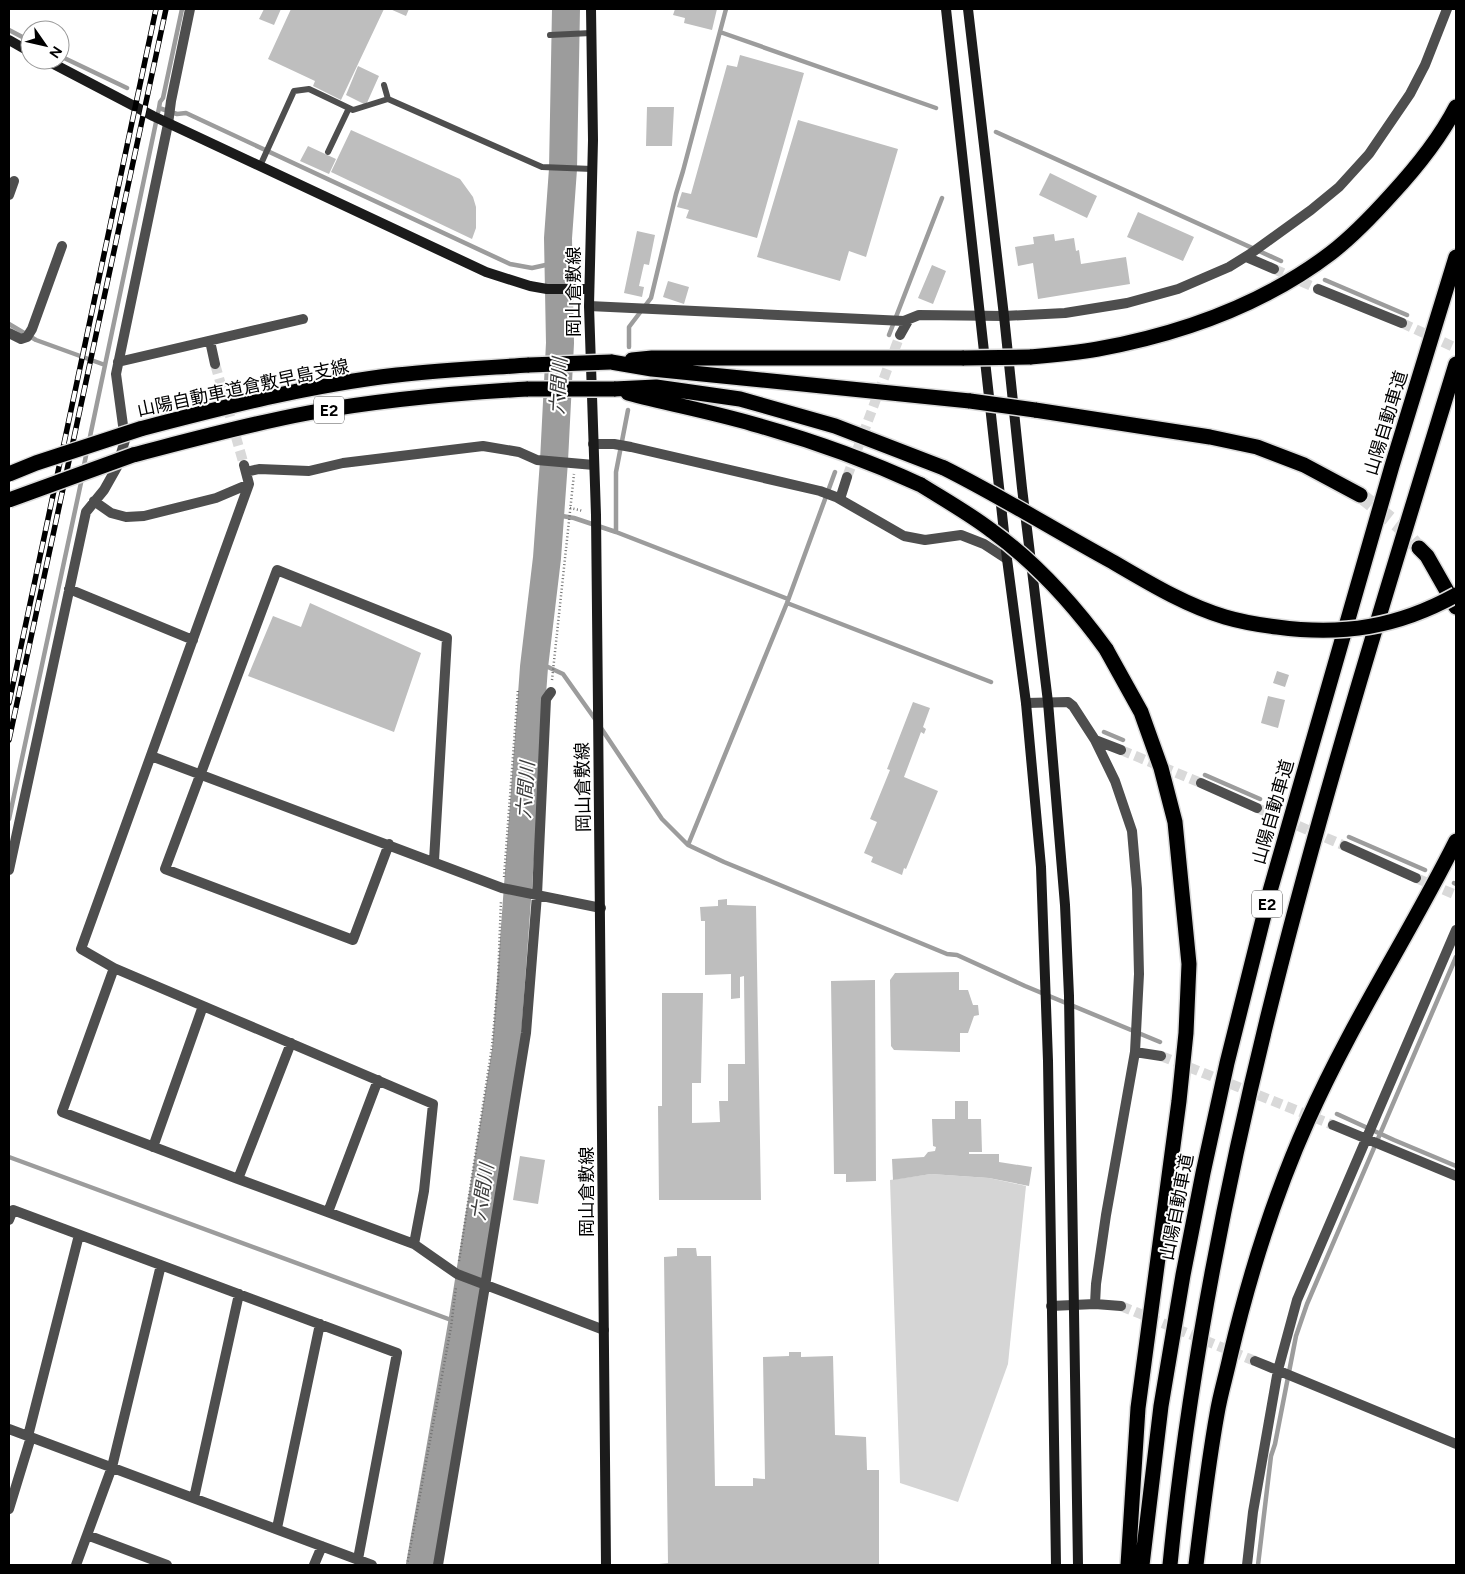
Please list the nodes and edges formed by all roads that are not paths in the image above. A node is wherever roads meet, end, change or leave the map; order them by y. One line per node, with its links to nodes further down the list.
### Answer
1 (190, 9): 15 (street)
2 (591, 9): 6 (street, 岡山倉敷線)
3 (946, 9): 28 (street)
4 (968, 9): 29 (street)
5 (1447, 9): 22 (street)
6 (591, 33): 7 (lane); 18 (street, 岡山倉敷線)
7 (550, 34)
8 (9, 40): 9 (street)
9 (20, 46)
10 (67, 70): 15 (street)
11 (384, 85): 12 (lane)
12 (388, 98): 14 (lane); 18 (lane)
13 (1456, 107): 37 (highway, bridge)
14 (349, 108): 16 (lane); 17 (lane)
15 (164, 117): 17 (street); 36 (street)
16 (328, 152)
17 (260, 166): 25 (street)
18 (592, 169): 25 (street, 岡山倉敷線)
19 (14, 181): 20 (street)
20 (9, 194)
21 (62, 246): 33 (street)
22 (1248, 255): 24 (street); 29 (street)
23 (1456, 257): 118 (highway, 山陽自動車道 / E2)
24 (1274, 269)
25 (589, 289): 27 (street, 岡山倉敷線)
26 (1318, 289): 32 (street)
27 (589, 306): 31 (street); 41 (street, 岡山倉敷線)
28 (980, 316): 29 (street); 31 (street); 51 (street)
29 (1004, 316): 57 (street)
30 (303, 319): 35 (street)
31 (907, 320): 34 (street)
32 (1402, 323)
33 (9, 332)
34 (900, 335)
35 (210, 340): 36 (street); 38 (street)
36 (118, 362): 49 (street)
37 (611, 362): 43 (highway, 山陽自動車道倉敷早島支線 / E2, bridge); 46 (highway, bridge)
38 (215, 364)
39 (1456, 364): 119 (highway, E2)
40 (614, 389): 48 (highway, E2, bridge); 53 (highway, bridge); 117 (highway, bridge)
41 (593, 444): 42 (street, 岡山倉敷線); 47 (street)
42 (594, 464): 45 (street); 72 (street, 岡山倉敷線)
43 (9, 474)
44 (847, 477): 47 (street)
45 (249, 484): 49 (street); 55 (street)
46 (1360, 495)
47 (838, 498): 51 (street)
48 (9, 500)
49 (94, 502): 52 (street)
50 (1419, 548): 54 (highway)
51 (1007, 559): 58 (street)
52 (69, 589): 55 (street); 69 (street)
53 (1456, 595)
54 (1456, 607)
55 (193, 640): 61 (street)
56 (551, 692): 71 (street)
57 (1048, 702): 58 (street); 59 (street); 94 (street)
58 (1026, 703): 93 (street)
59 (1095, 740): 60 (street); 77 (street)
60 (1121, 750)
61 (151, 756): 62 (street); 74 (street)
62 (200, 776): 66 (street); 66 (street); 68 (street)
63 (1201, 783): 64 (street)
64 (1257, 808)
65 (1456, 841): 120 (highway)
66 (389, 844): 68 (street)
67 (1345, 846): 70 (street)
68 (434, 861): 71 (street)
69 (9, 870)
70 (1416, 878)
71 (534, 894): 72 (street); 90 (street)
72 (600, 908): 97 (street, 岡山倉敷線)
73 (1456, 930): 81 (street)
74 (114, 968): 75 (street); 82 (street)
75 (204, 1006): 76 (street); 82 (street)
76 (291, 1043): 79 (street); 84 (street)
77 (1135, 1052): 78 (street); 92 (street)
78 (1161, 1056)
79 (378, 1080): 85 (street); 88 (street)
80 (1333, 1125): 81 (street)
81 (1371, 1139): 83 (street); 99 (street)
82 (153, 1147): 84 (street)
83 (1456, 1176)
84 (238, 1179): 85 (street)
85 (328, 1212): 88 (street)
86 (9, 1220): 87 (street)
87 (79, 1235): 89 (street); 101 (street)
88 (414, 1244): 90 (street)
89 (161, 1265): 91 (street); 103 (street)
90 (482, 1285): 97 (street); 113 (street)
91 (239, 1294): 96 (street); 104 (street)
92 (1096, 1304): 94 (street); 95 (street)
93 (1051, 1306): 94 (street); 115 (street)
94 (1074, 1306): 116 (street)
95 (1121, 1306)
96 (320, 1324): 106 (street); 109 (street)
97 (604, 1330): 114 (street, 岡山倉敷線)
98 (1255, 1361): 99 (street)
99 (1285, 1373): 102 (street); 121 (street)
100 (9, 1429): 101 (street)
101 (30, 1437): 103 (street); 105 (street)
102 (1456, 1444)
103 (112, 1467): 104 (street); 107 (street)
104 (194, 1498): 106 (street)
105 (9, 1509)
106 (278, 1528): 108 (street)
107 (87, 1535): 110 (street); 111 (street)
108 (322, 1546): 109 (street); 112 (street)
109 (364, 1563)
110 (76, 1565)
111 (167, 1565)
112 (314, 1565)
113 (438, 1565)
114 (606, 1565)
115 (1056, 1565)
116 (1078, 1565)
117 (1128, 1565)
118 (1142, 1565)
119 (1170, 1565)
120 (1196, 1565)
121 (1247, 1565)

